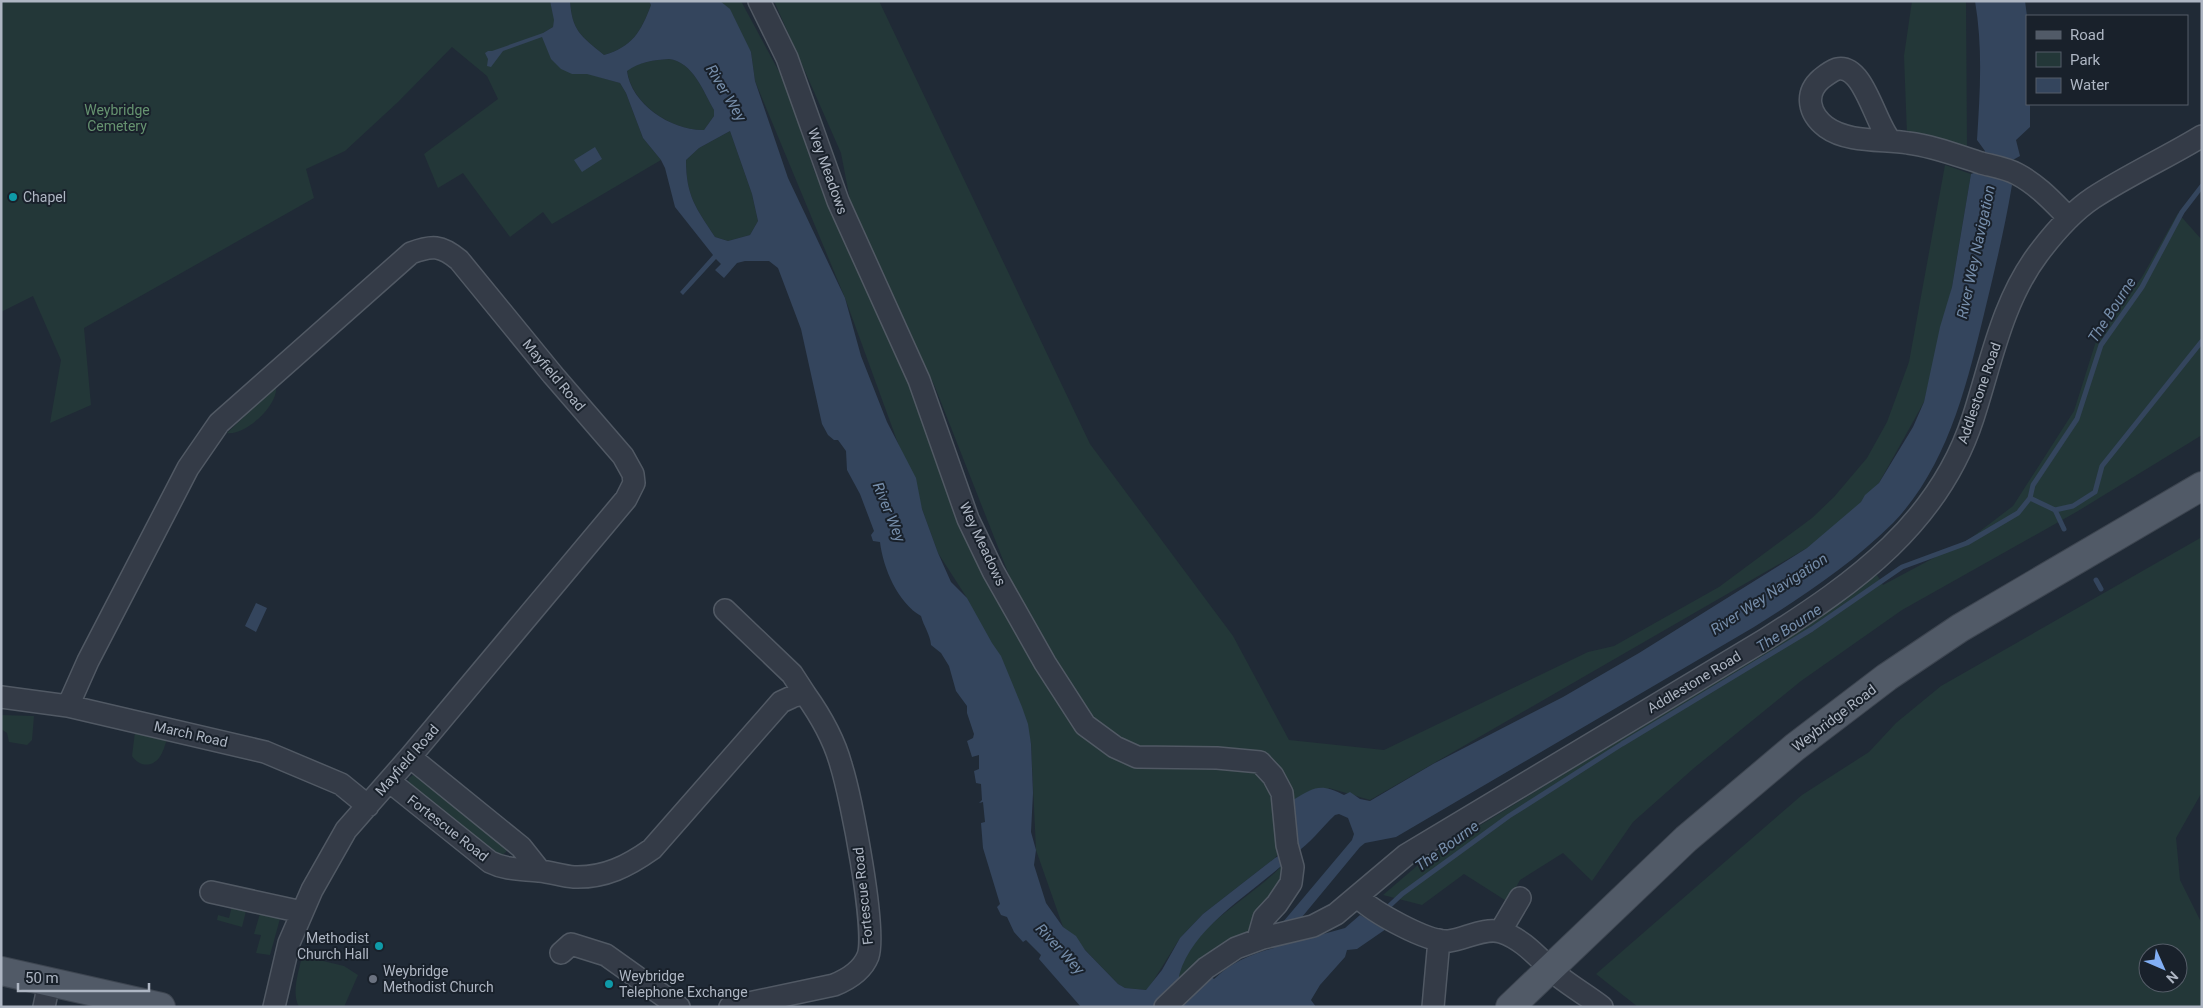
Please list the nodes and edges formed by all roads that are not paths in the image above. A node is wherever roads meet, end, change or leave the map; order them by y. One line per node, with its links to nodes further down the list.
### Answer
1 (759, 1): 19 (street, Wey Meadows)
2 (2202, 136): 4 (street, Addlestone Road)
3 (1891, 141): 4 (street)
4 (2069, 218): 15 (street, Addlestone Road)
5 (2202, 486): 22 (main road, Weybridge Road)
6 (725, 610): 7 (street, Fortescue Road)
7 (805, 694): 13 (street, Fortescue Road); 28 (street, Fortescue Road)
8 (1, 698): 9 (street, March Road)
9 (68, 706): 10 (street, Mayfield Road); 12 (street, March Road)
10 (410, 757): 11 (street, Mayfield Road); 13 (street)
11 (389, 781): 12 (street, Mayfield Road); 13 (street, Fortescue Road)
12 (368, 806): 17 (street, Mayfield Road)
13 (540, 871)
14 (211, 892): 17 (street)
15 (1358, 898): 19 (street, Addlestone Road); 20 (street)
16 (1520, 898): 18 (street)
17 (302, 912): 26 (street, Mayfield Road)
18 (1500, 932): 20 (street); 22 (street)
19 (1260, 939): 29 (street, Addlestone Road)
20 (1439, 940): 30 (street)
21 (561, 953): 27 (street)
22 (1549, 968): 31 (main road, Weybridge Road); 32 (street)
23 (1, 971): 24 (main road)
24 (47, 995): 25 (main road)
25 (161, 1007)
26 (274, 1007)
27 (679, 1007)
28 (730, 1007)
29 (1165, 1007)
30 (1432, 1007)
31 (1510, 1007)
32 (1602, 1007)

